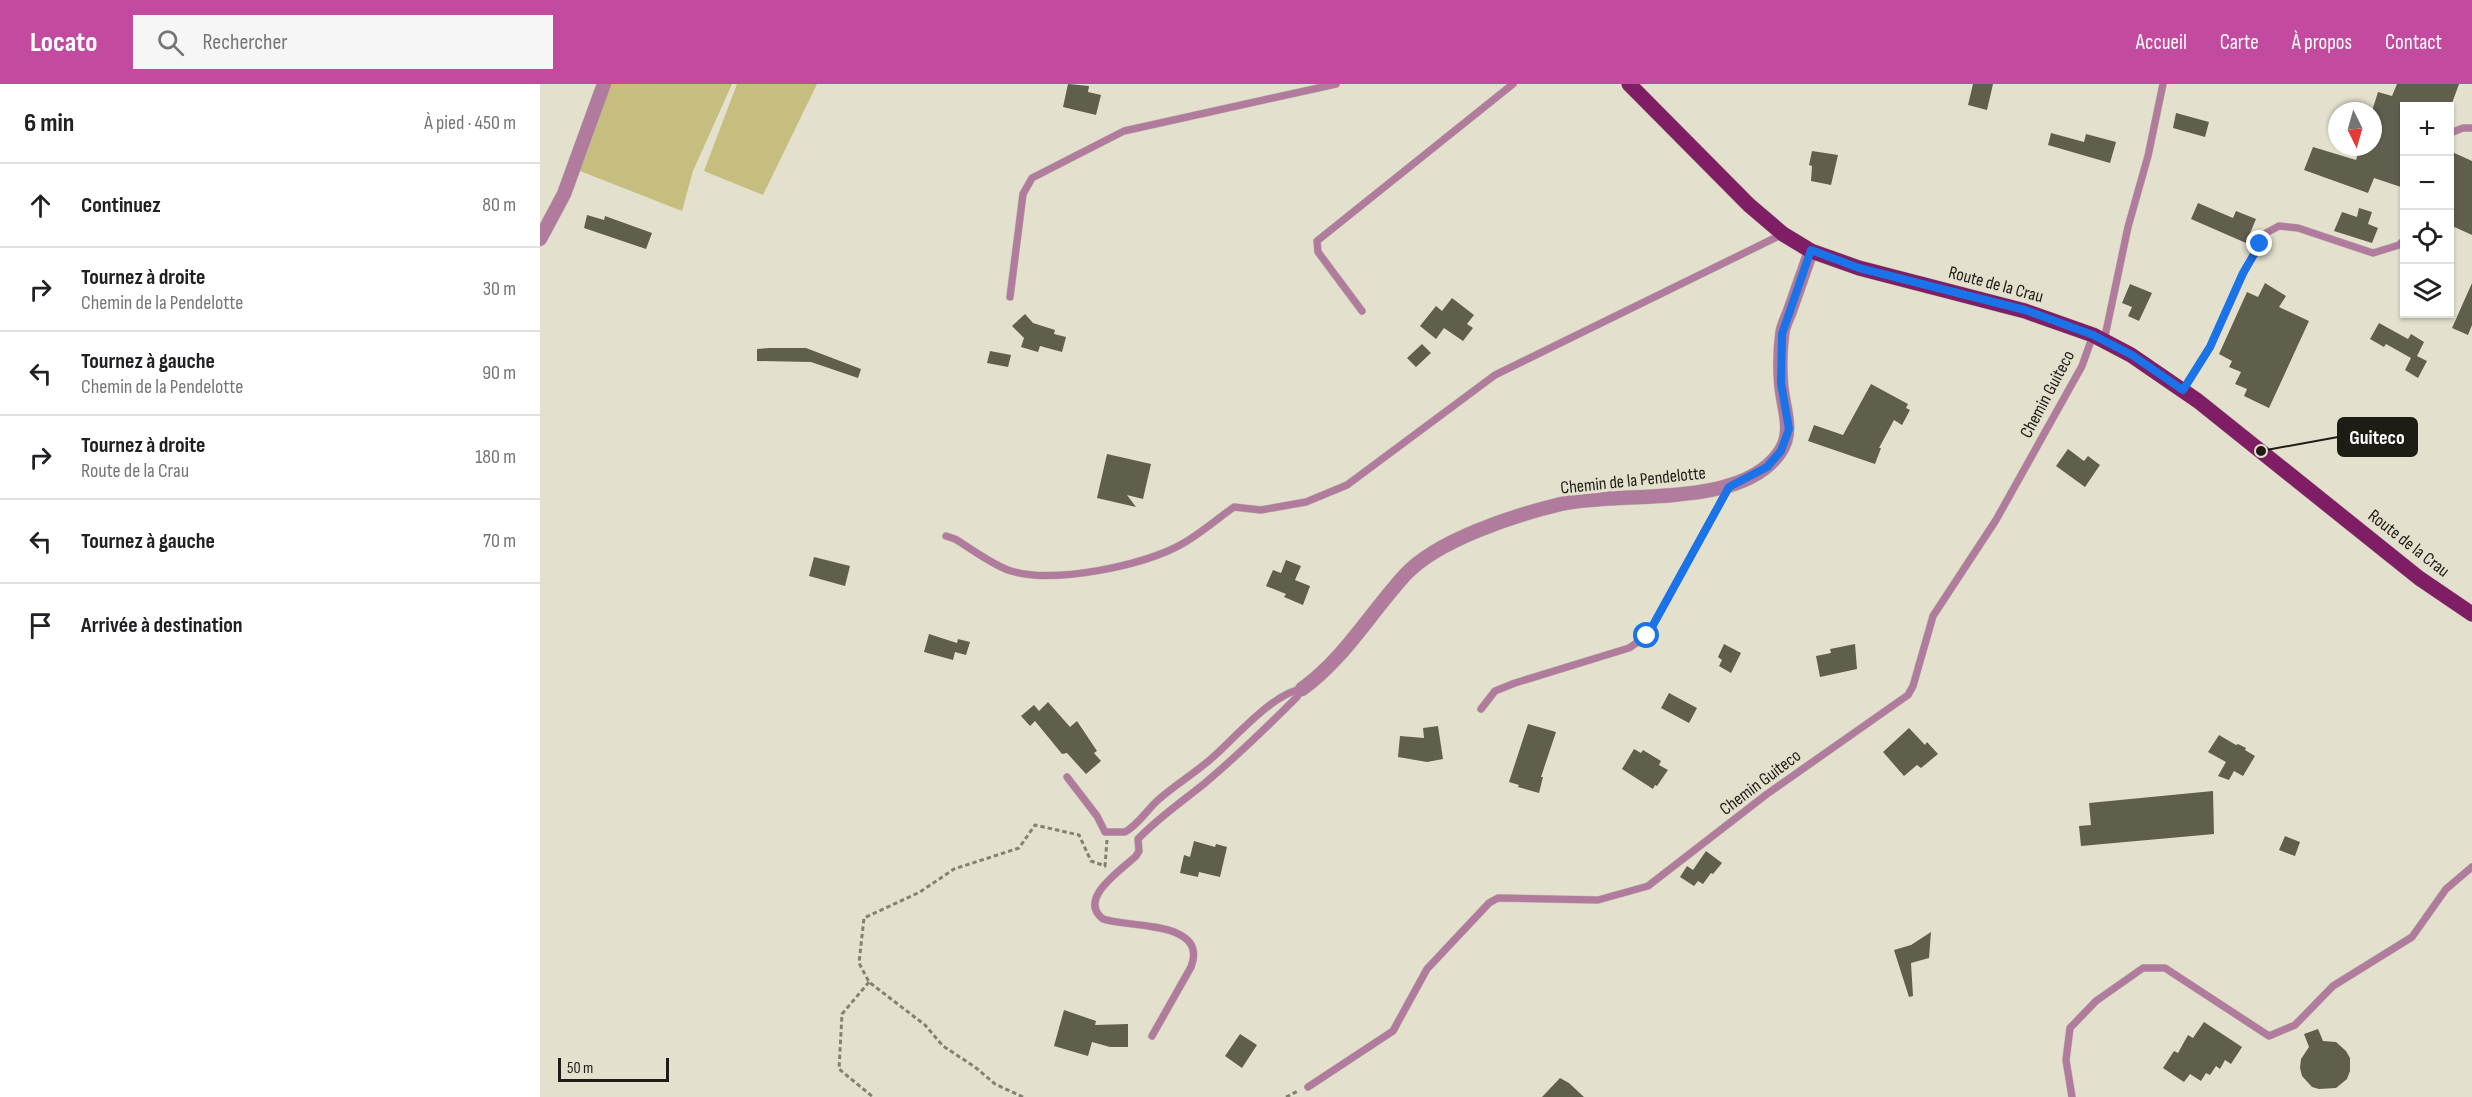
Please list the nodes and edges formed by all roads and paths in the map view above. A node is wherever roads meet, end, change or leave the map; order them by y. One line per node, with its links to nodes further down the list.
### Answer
1 (604, 84): 9 (street)
2 (1336, 84): 12 (lane)
3 (1513, 84): 13 (lane)
4 (1629, 84): 8 (main road, Route de la Crau)
5 (2163, 84): 14 (lane, Chemin Guiteco)
6 (2472, 128): 7 (lane)
7 (2454, 131)
8 (1783, 234): 11 (main road, Route de la Crau); 17 (lane)
9 (540, 239)
10 (2400, 244): 15 (lane)
11 (1811, 250): 14 (main road, Route de la Crau); 16 (street, Chemin de la Pendelotte)
12 (1010, 297)
13 (1362, 311)
14 (2099, 338): 15 (main road, Route de la Crau); 26 (lane, Chemin Guiteco)
15 (2183, 390): 18 (main road, Route de la Crau)
16 (1729, 487): 19 (street, Chemin de la Pendelotte); 20 (lane)
17 (946, 536)
18 (2472, 614)
19 (1302, 689): 22 (lane); 25 (lane)
20 (1481, 709)
21 (1067, 777): 22 (lane)
22 (1108, 832): 24 (path)
23 (2472, 867): 29 (lane)
24 (869, 982): 27 (path); 28 (path)
25 (1152, 1036)
26 (1308, 1087)
27 (873, 1097)
28 (1023, 1097)
29 (2072, 1097)

